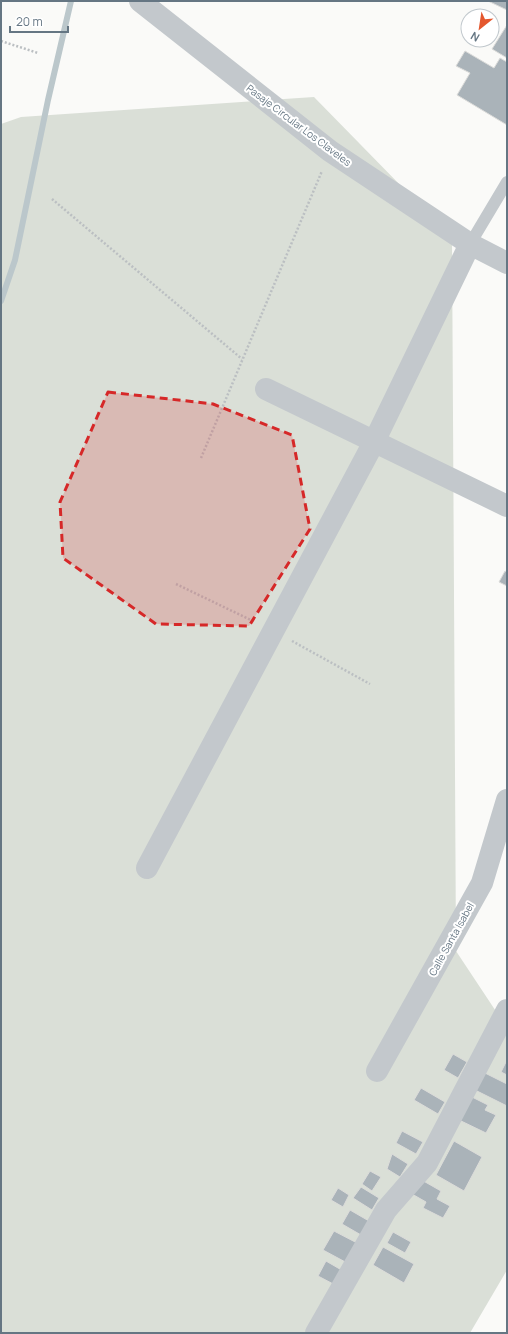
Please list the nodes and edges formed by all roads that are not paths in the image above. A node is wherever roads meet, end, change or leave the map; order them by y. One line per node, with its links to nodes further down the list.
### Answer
1 (140, 1): 3 (street, Pasaje Circular Los Claveles)
2 (507, 182): 3 (lane)
3 (470, 244): 4 (street, Pasaje Circular Los Claveles); 6 (street)
4 (507, 263)
5 (266, 389): 6 (street)
6 (374, 442): 7 (street); 9 (street)
7 (507, 506)
8 (507, 800): 11 (street, Calle Santa Isabel)
9 (147, 868)
10 (507, 1010): 12 (street)
11 (377, 1071)
12 (316, 1333)

